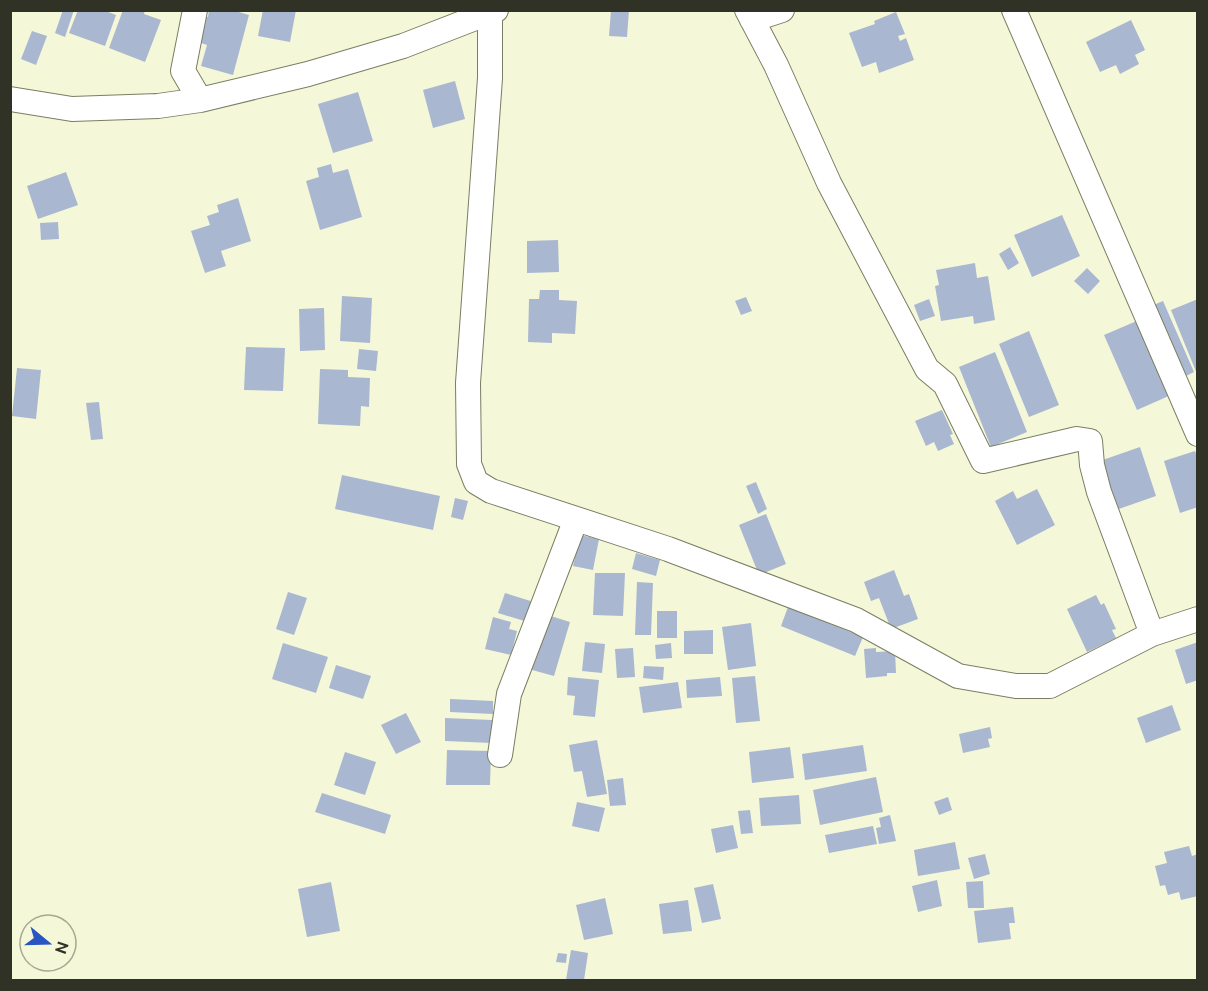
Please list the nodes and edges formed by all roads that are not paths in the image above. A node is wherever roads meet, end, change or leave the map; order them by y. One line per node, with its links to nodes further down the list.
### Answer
1 (195, 10): 7 (street)
2 (782, 10): 5 (street)
3 (1014, 10): 8 (street)
4 (492, 11): 7 (street); 9 (street)
5 (749, 15): 11 (street)
6 (10, 99): 7 (street)
7 (200, 100)
8 (1197, 434)
9 (576, 519): 11 (street); 12 (street)
10 (1197, 619): 11 (street)
11 (1152, 634)
12 (500, 755)

